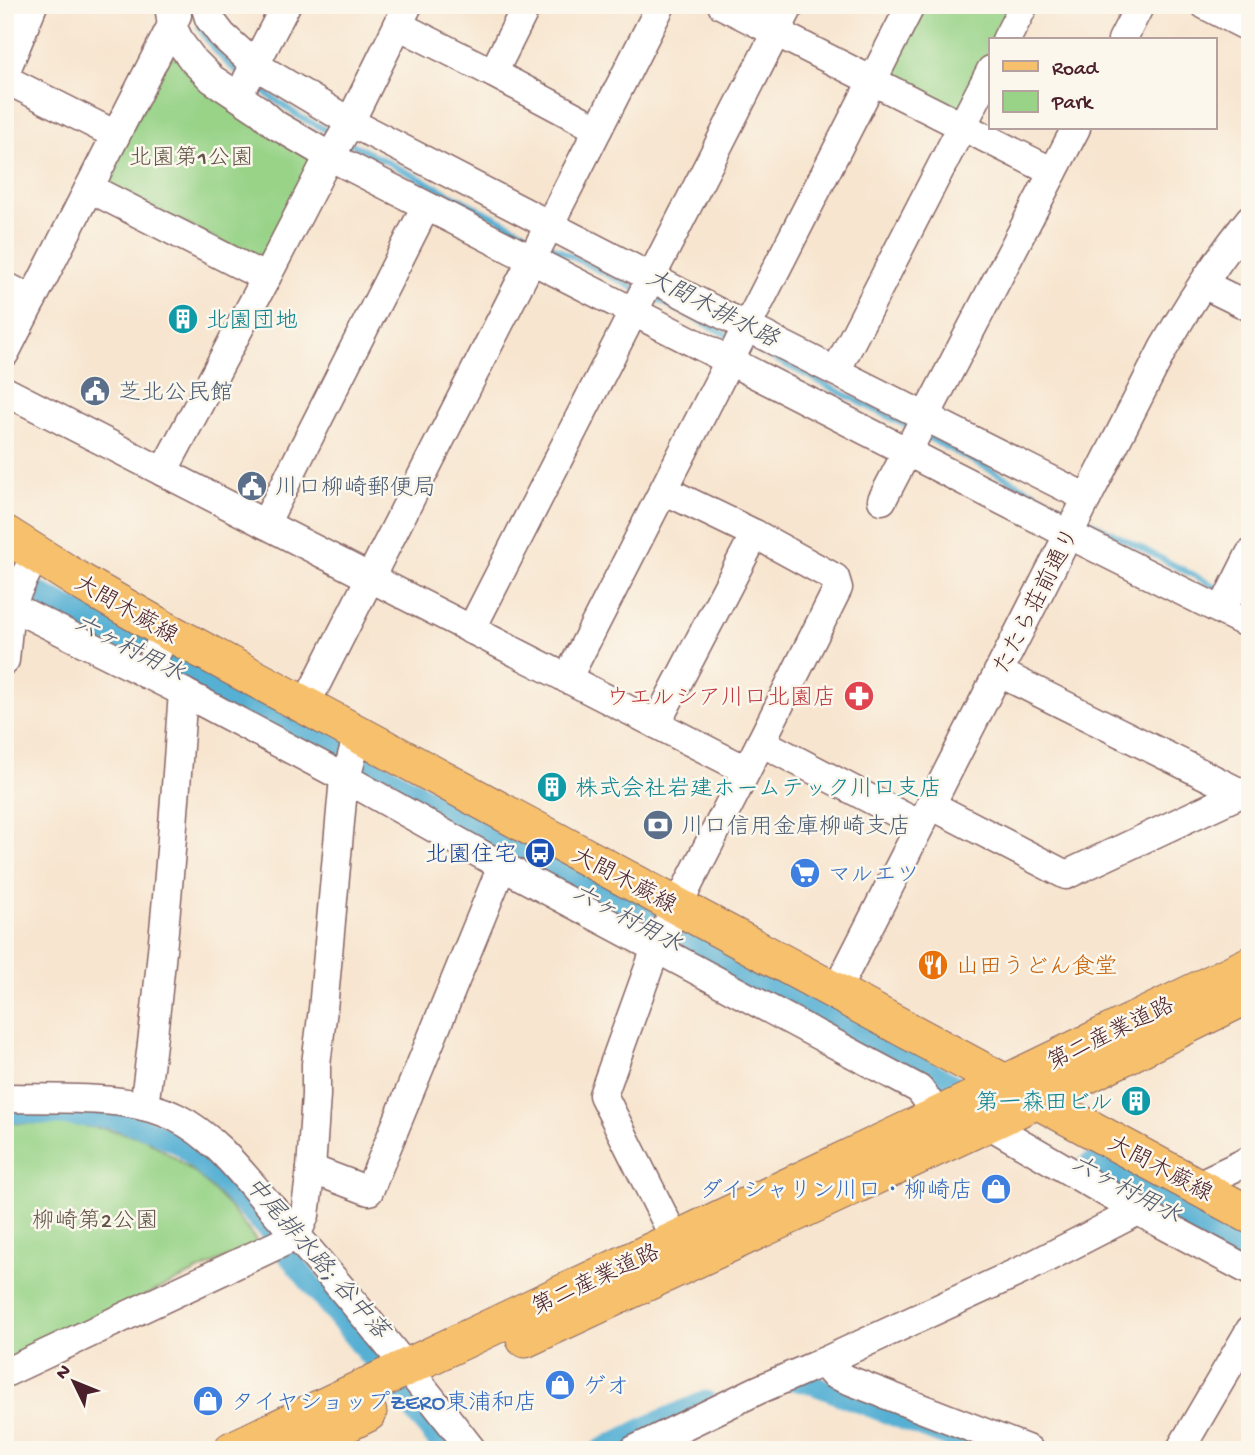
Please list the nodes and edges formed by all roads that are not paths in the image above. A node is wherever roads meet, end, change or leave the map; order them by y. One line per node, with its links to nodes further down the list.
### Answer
1 (33, 5): 17 (street)
2 (286, 5): 21 (street)
3 (527, 5): 18 (street)
4 (661, 5): 24 (street)
5 (722, 5): 14 (street)
6 (790, 5): 14 (street)
7 (911, 5): 22 (street)
8 (1024, 5): 15 (street)
9 (1140, 5): 16 (street)
10 (1205, 5): 13 (street)
11 (182, 10): 21 (street); 21 (street); 26 (street)
12 (403, 15): 18 (street); 27 (street)
13 (1250, 28)
14 (776, 32): 22 (street); 34 (street)
15 (1007, 38)
16 (1123, 38)
17 (5, 73)
18 (493, 73): 24 (street)
19 (989, 74): 23 (street)
20 (5, 79): 26 (street)
21 (247, 81): 27 (street); 27 (street)
22 (873, 81): 23 (street); 41 (street)
23 (962, 126): 28 (street); 44 (street)
24 (598, 129): 32 (street)
25 (1075, 130): 28 (street)
26 (116, 135): 29 (street)
27 (340, 139): 30 (street); 32 (street); 35 (street)
28 (1054, 172): 46 (street)
29 (89, 188): 35 (street); 38 (street)
30 (426, 206): 33 (street); 52 (street)
31 (1250, 219): 36 (street, たたら荘前通り)
32 (549, 225): 33 (street); 34 (street)
33 (532, 259): 40 (street); 56 (street)
34 (651, 277): 40 (street); 41 (street)
35 (266, 278): 48 (street)
36 (1203, 284): 39 (street); 51 (street, たたら荘前通り)
37 (5, 286): 38 (street)
38 (32, 300): 42 (street)
39 (1250, 307)
40 (634, 312): 43 (street); 60 (street)
41 (747, 327): 43 (street); 44 (street)
42 (5, 353)
43 (730, 361): 47 (street); 49 (street)
44 (836, 371): 46 (street)
45 (5, 391): 48 (street)
46 (926, 418): 47 (street); 51 (street)
47 (908, 452): 50 (street); 51 (street)
48 (163, 472): 52 (street)
49 (664, 490): 53 (street); 65 (street)
50 (882, 500)
51 (1078, 516): 57 (street); 63 (street, たたら荘前通り)
52 (265, 524): 56 (street)
53 (755, 534): 68 (street); 70 (street)
54 (15, 547): 58 (street); 61 (main road, 大間木蕨線)
55 (1250, 554): 57 (street)
56 (370, 577): 60 (street); 67 (street)
57 (1227, 599): 59 (street)
58 (7, 605): 62 (street); 64 (street)
59 (1250, 625)
60 (471, 629): 65 (street)
61 (167, 631): 64 (street); 67 (main road, 大間木蕨線)
62 (5, 660)
63 (998, 672): 73 (street); 74 (street, たたら荘前通り)
64 (146, 674): 66 (street)
65 (568, 679): 68 (street)
66 (183, 692): 72 (street); 83 (street)
67 (305, 706): 69 (main road, 大間木蕨線)
68 (656, 724): 71 (street)
69 (358, 734): 72 (street); 76 (main road, 大間木蕨線)
70 (761, 742): 71 (street); 74 (street)
71 (746, 771): 76 (street)
72 (345, 778): 75 (street); 86 (street)
73 (1245, 791): 74 (street)
74 (925, 815): 79 (street, たたら荘前通り)
75 (502, 866): 77 (street); 86 (street)
76 (677, 907): 77 (street); 79 (main road, 大間木蕨線)
77 (656, 947): 84 (street); 91 (street)
78 (1250, 965): 84 (main road, 第二産業道路)
79 (836, 991): 84 (main road, 大間木蕨線)
80 (1250, 994): 82 (main road, 第二産業道路)
81 (5, 1098): 83 (street)
82 (1037, 1100): 84 (main road, 大間木蕨線); 87 (main road, 大間木蕨線)
83 (144, 1106): 90 (street)
84 (980, 1109): 88 (street); 91 (main road, 第二産業道路); 96 (main road, 第二産業道路)
85 (1250, 1160): 87 (street)
86 (311, 1170): 90 (street)
87 (1196, 1186): 89 (main road, 大間木蕨線)
88 (1139, 1211): 92 (street); 94 (street)
89 (1250, 1215)
90 (296, 1236): 95 (street); 96 (street)
91 (675, 1240): 96 (main road, 第二産業道路)
92 (1250, 1272)
93 (1250, 1330): 102 (street)
94 (823, 1362): 100 (street); 101 (street)
95 (5, 1373)
96 (400, 1384): 97 (main road, 第二産業道路); 98 (main road, 第二産業道路); 99 (street)
97 (232, 1450)
98 (294, 1450)
99 (472, 1450)
100 (634, 1450)
101 (1029, 1450)
102 (1180, 1450)

